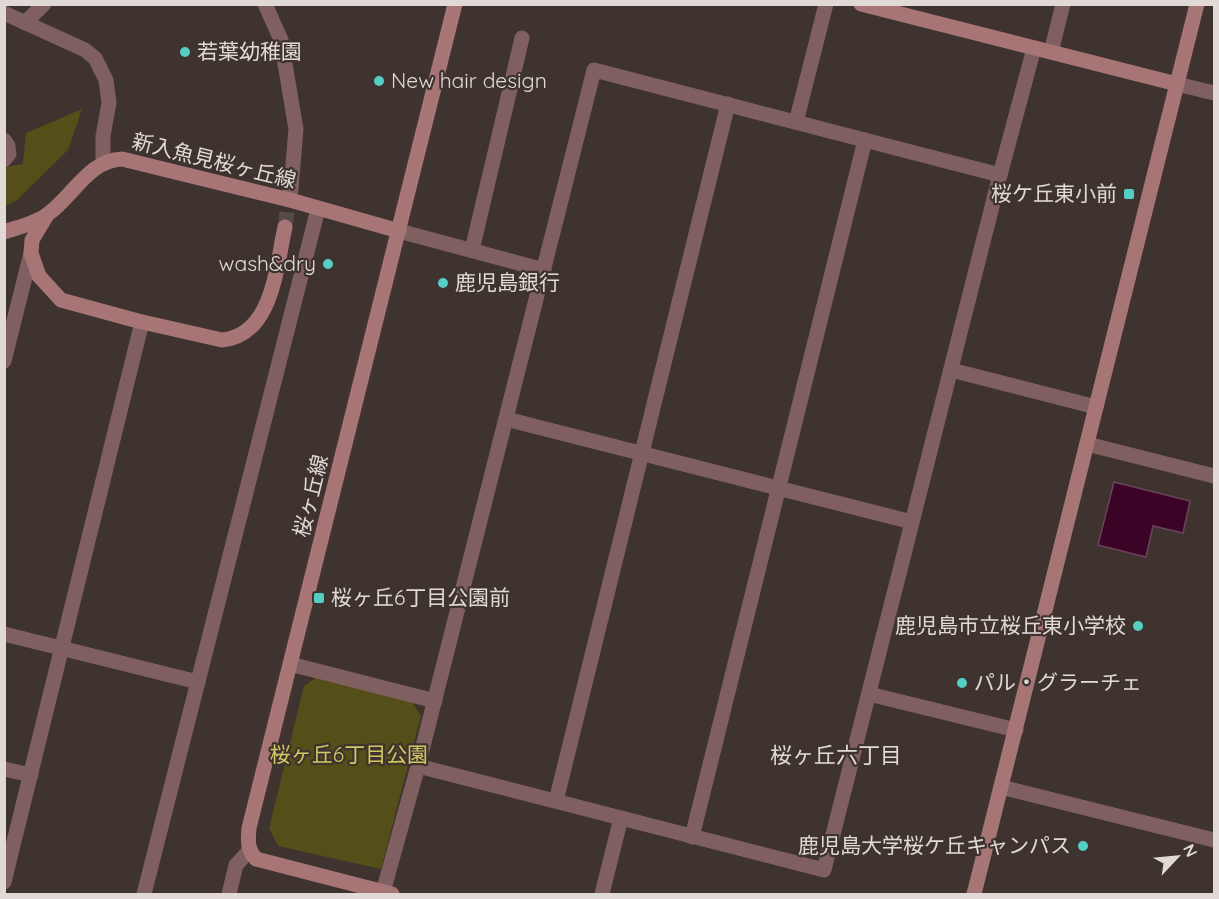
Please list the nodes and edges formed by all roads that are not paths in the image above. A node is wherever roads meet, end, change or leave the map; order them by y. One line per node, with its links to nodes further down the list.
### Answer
1 (44, 4): 9 (street)
2 (265, 4): 22 (street)
3 (455, 4): 26 (street, 桜ヶ丘線)
4 (826, 4): 16 (street)
5 (861, 4): 11 (street)
6 (1063, 4): 12 (street)
7 (1197, 4): 13 (street)
8 (4, 13): 9 (street)
9 (25, 23): 20 (street)
10 (522, 38): 28 (street)
11 (1034, 48): 12 (street); 21 (street)
12 (1051, 52): 13 (street)
13 (1177, 84): 14 (street); 34 (street)
14 (1215, 93)
15 (729, 104): 16 (street); 30 (street); 37 (street)
16 (796, 122): 18 (street)
17 (4, 140): 19 (street)
18 (865, 140): 21 (street); 39 (street)
19 (4, 160)
20 (103, 163): 22 (street, 新入魚見桜ヶ丘線); 24 (street, 新入魚見桜ヶ丘線)
21 (1000, 175): 33 (street)
22 (290, 200): 23 (street, 新入魚見桜ヶ丘線)
23 (318, 209): 26 (street, 新入魚見桜ヶ丘線); 44 (street)
24 (47, 215): 27 (street, 新入魚見桜ヶ丘線); 29 (street)
25 (285, 227): 31 (street)
26 (399, 231): 28 (street); 43 (street, 桜ヶ丘線)
27 (4, 232)
28 (472, 250): 30 (street)
29 (31, 253): 31 (street); 32 (street)
30 (544, 270): 35 (street)
31 (142, 322): 42 (street)
32 (4, 361)
33 (951, 369): 34 (street); 40 (street)
34 (1096, 407): 36 (street)
35 (506, 419): 37 (street); 46 (street)
36 (1087, 444): 38 (street); 47 (street)
37 (642, 454): 39 (street); 52 (street)
38 (1215, 476)
39 (779, 488): 40 (street); 54 (street)
40 (912, 522): 45 (street)
41 (4, 634): 42 (street)
42 (62, 648): 44 (street); 50 (street)
43 (290, 664): 46 (street); 56 (street, 桜ヶ丘線)
44 (198, 682): 59 (street)
45 (868, 694): 47 (street); 54 (street)
46 (435, 701): 48 (street)
47 (1016, 730): 51 (street)
48 (418, 766): 52 (street); 58 (street)
49 (4, 769): 50 (street)
50 (31, 776): 57 (street)
51 (1001, 787): 55 (street); 62 (street)
52 (556, 801): 53 (street)
53 (621, 818): 54 (street); 61 (street)
54 (692, 837)
55 (1215, 840)
56 (249, 851): 58 (street); 60 (street)
57 (4, 882)
58 (388, 893)
59 (144, 894)
60 (229, 894)
61 (602, 894)
62 (974, 894)

